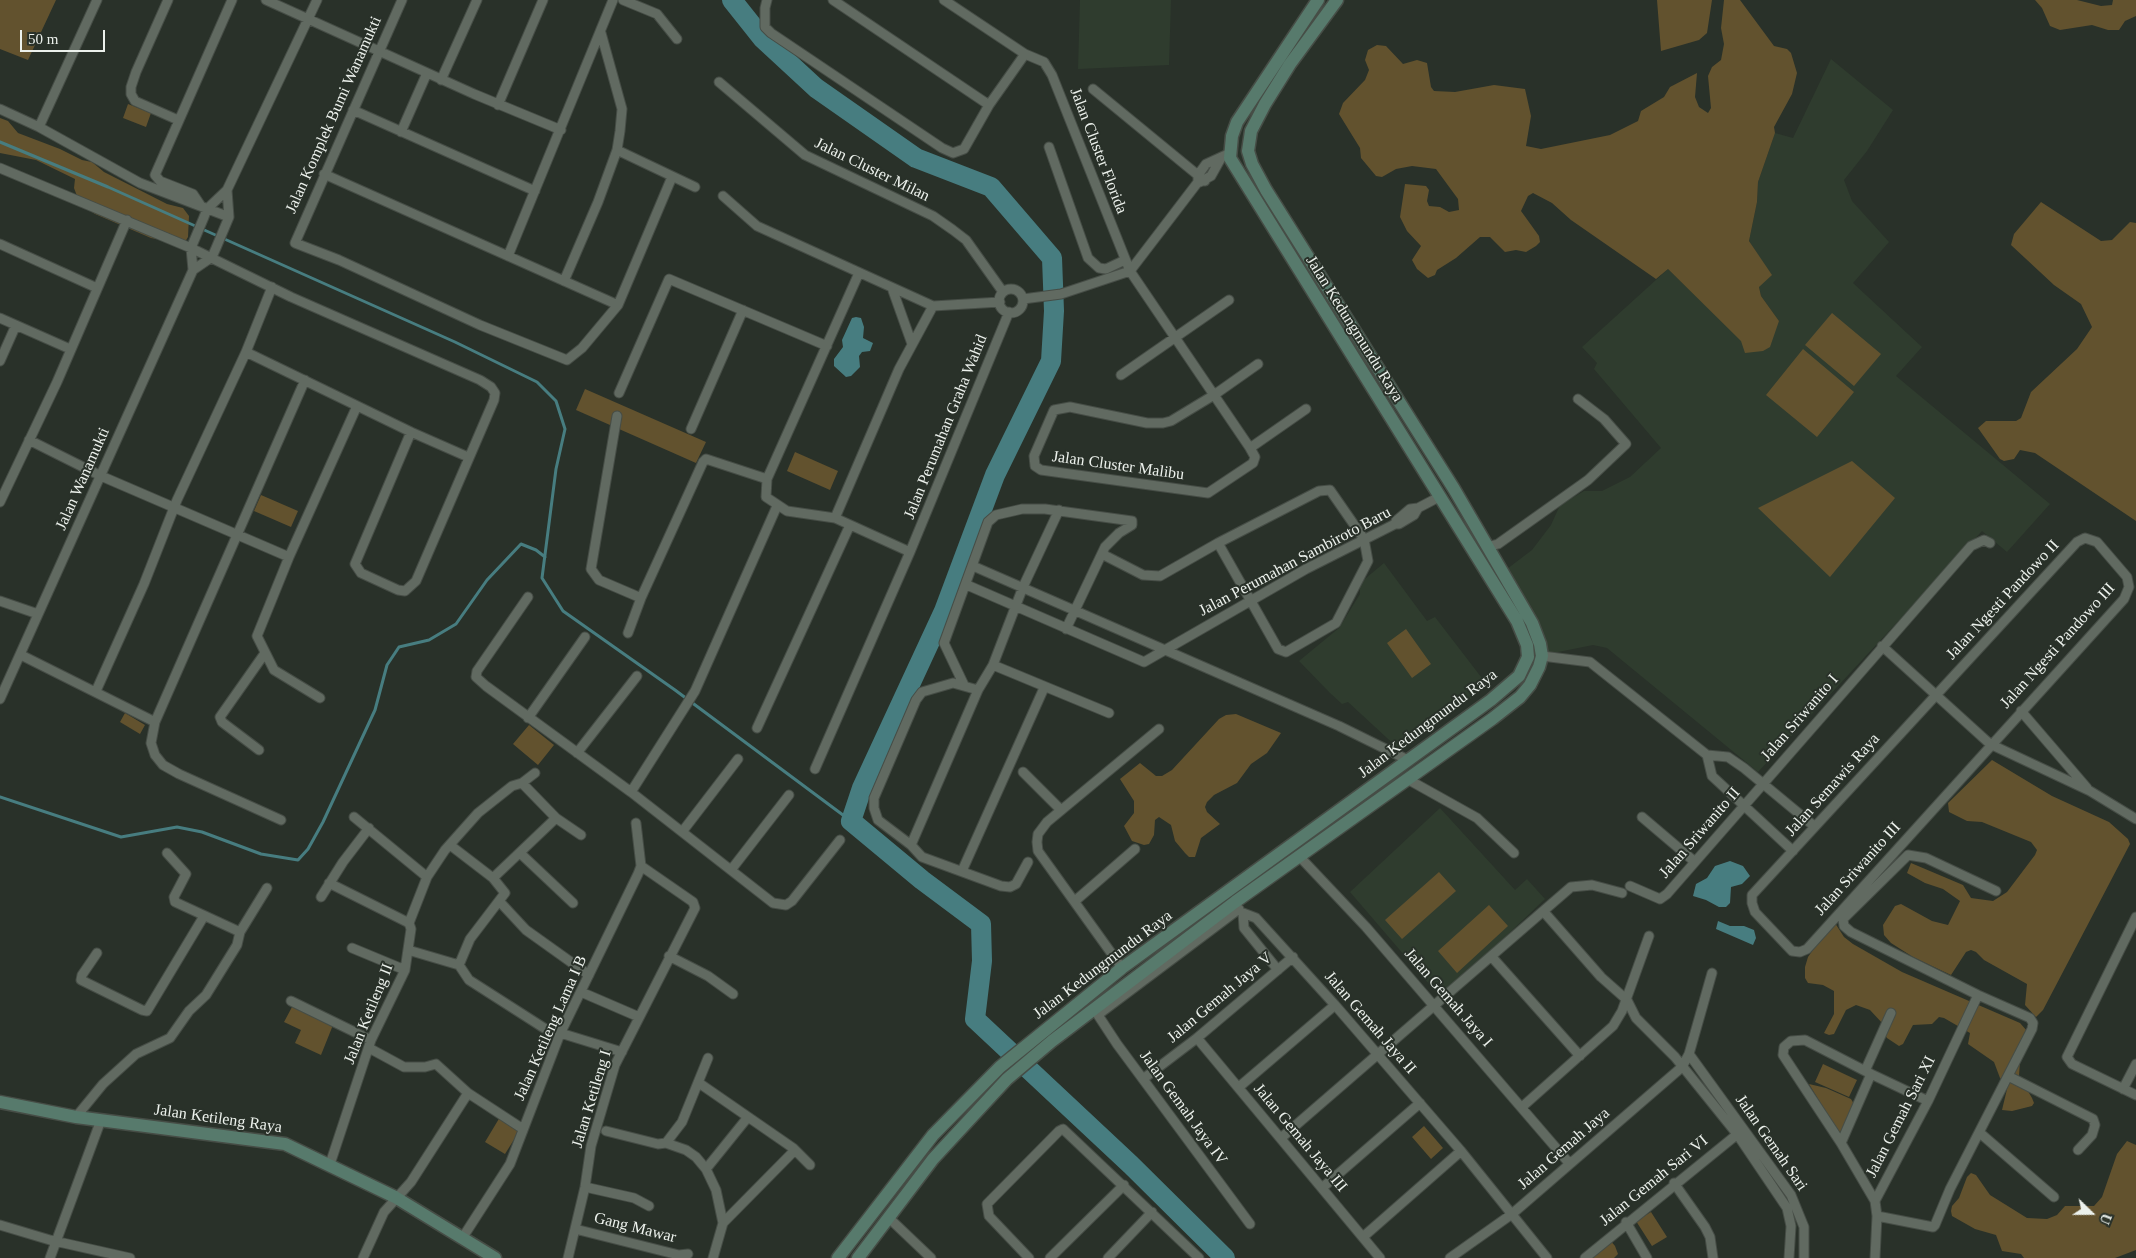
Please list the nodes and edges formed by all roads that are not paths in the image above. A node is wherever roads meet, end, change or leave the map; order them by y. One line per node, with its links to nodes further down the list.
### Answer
1 (97, 0): 31 (street)
2 (168, 0): 30 (street)
3 (221, 0): 16 (street)
4 (266, 0): 17 (street)
5 (317, 0): 17 (street)
6 (402, 0): 20 (street, Jalan Komplek Bumi Wanamukti)
7 (477, 0): 23 (street)
8 (543, 0): 26 (street)
9 (613, 0): 18 (street)
10 (624, 0): 19 (street)
11 (767, 0): 27 (street)
12 (833, 0): 27 (street)
13 (944, 0): 21 (street, Jalan Cluster Florida)
14 (1318, 0): 37 (main road)
15 (1337, 0): 36 (main road)
16 (231, 2): 30 (street)
17 (309, 19): 20 (street); 43 (street)
18 (601, 33): 32 (street); 35 (street)
19 (677, 39)
20 (378, 52): 22 (street); 29 (street, Jalan Komplek Bumi Wanamukti)
21 (1025, 54): 27 (street); 53 (street, Jalan Cluster Florida)
22 (427, 73): 23 (street); 33 (street)
23 (441, 80): 26 (street)
24 (719, 82): 61 (street, Jalan Cluster Milan)
25 (1093, 89): 41 (street)
26 (498, 104): 32 (street)
27 (989, 105)
28 (0, 109): 31 (street)
29 (352, 110): 33 (street); 39 (street, Jalan Komplek Bumi Wanamukti)
30 (178, 120): 46 (street)
31 (39, 127): 46 (street)
32 (561, 130): 44 (street)
33 (401, 132): 44 (street)
34 (1049, 147): 53 (street)
35 (617, 150): 40 (street); 57 (street)
36 (1248, 151): 37 (main road); 93 (main road, Jalan Kedungmundu Raya)
37 (1226, 156): 41 (street); 94 (main road, Jalan Kedungmundu Raya)
38 (0, 168): 47 (street)
39 (324, 174): 51 (street); 65 (street, Jalan Komplek Bumi Wanamukti)
40 (672, 176): 42 (street); 65 (street)
41 (1200, 179): 55 (street)
42 (695, 187)
43 (227, 190): 46 (street); 48 (street)
44 (535, 191): 51 (street)
45 (723, 196): 56 (street)
46 (204, 211): 48 (street); 50 (street)
47 (127, 220): 50 (street); 59 (street)
48 (228, 220): 52 (street)
49 (0, 244): 59 (street)
50 (193, 244): 52 (street); 54 (street)
51 (508, 256): 57 (street)
52 (212, 257): 54 (street); 58 (street)
53 (1124, 260): 55 (street, Jalan Cluster Florida)
54 (193, 270): 91 (street, Jalan Wanamukti)
55 (1130, 271): 62 (street); 71 (street)
56 (859, 273): 60 (street); 73 (street)
57 (564, 280): 65 (street)
58 (272, 287): 75 (street); 90 (street)
59 (97, 288): 74 (street)
60 (892, 288): 66 (street); 72 (street)
61 (1003, 292): 62 (street); 64 (street)
62 (1023, 299): 68 (street)
63 (1229, 300): 71 (street)
64 (1000, 302): 66 (street); 68 (street)
65 (618, 305)
66 (933, 306): 72 (street)
67 (743, 310): 73 (street); 80 (street); 86 (street)
68 (1009, 312): 107 (street, Jalan Perumahan Graha Wahid)
69 (0, 318): 70 (street)
70 (16, 325): 74 (street); 76 (street)
71 (1174, 337): 78 (street); 81 (street)
72 (912, 344): 99 (street)
73 (827, 346): 92 (street)
74 (70, 349): 88 (street)
75 (246, 352): 79 (street); 97 (street)
76 (0, 361)
77 (1258, 364): 81 (street)
78 (1120, 375)
79 (305, 380): 83 (street); 101 (street)
80 (619, 393)
81 (1214, 395): 89 (street); 89 (street, Jalan Cluster Malibu)
82 (1578, 399): 106 (street)
83 (357, 406): 87 (street); 109 (street)
84 (1306, 409): 89 (street)
85 (617, 416): 114 (street)
86 (691, 429)
87 (411, 432): 90 (street); 90 (street)
88 (29, 440): 91 (street); 95 (street)
89 (1250, 448)
90 (468, 457)
91 (101, 476): 97 (street); 120 (street, Jalan Wanamukti)
92 (767, 479): 96 (street); 114 (street)
93 (1454, 489): 94 (main road); 106 (main road, Jalan Kedungmundu Raya)
94 (1439, 497): 102 (street, Jalan Perumahan Sambiroto Baru); 117 (main road, Jalan Kedungmundu Raya)
95 (0, 502)
96 (777, 506): 99 (street); 159 (street)
97 (174, 508): 101 (street); 134 (street)
98 (1058, 510): 108 (street); 110 (street); 112 (street)
99 (835, 518): 100 (street)
100 (850, 525): 107 (street); 142 (street)
101 (236, 534): 109 (street); 141 (street)
102 (1364, 539): 104 (street); 115 (street, Jalan Perumahan Sambiroto Baru); 115 (street)
103 (2097, 542): 135 (street, Jalan Ngesti Pandowo II); 138 (street, Jalan Ngesti Pandowo III)
104 (1218, 543): 108 (street); 115 (street)
105 (1990, 543): 124 (street, Jalan Sriwanito I)
106 (1487, 547): 117 (main road, Jalan Kedungmundu Raya)
107 (910, 552): 152 (street, Jalan Perumahan Graha Wahid)
108 (1102, 554): 119 (street)
109 (289, 557): 126 (street)
110 (973, 566): 111 (street); 112 (street)
111 (966, 585): 118 (street); 131 (street)
112 (1023, 587): 118 (street); 119 (street)
113 (528, 597): 140 (street)
114 (641, 598): 122 (street)
115 (1251, 600): 125 (street, Jalan Perumahan Sambiroto Baru)
116 (0, 601): 120 (street)
117 (1514, 604): 128 (main road, Jalan Kedungmundu Raya)
118 (1017, 608): 121 (street); 129 (street)
119 (1074, 610): 121 (street); 125 (street)
120 (38, 614): 127 (street, Jalan Wanamukti)
121 (1066, 629): 125 (street, Jalan Perumahan Sambiroto Baru)
122 (628, 633)
123 (585, 637): 140 (street)
124 (1882, 646): 135 (street); 156 (street, Jalan Sriwanito I)
125 (1163, 650): 151 (street)
126 (265, 653): 136 (street); 146 (street)
127 (21, 655): 134 (street); 137 (street, Jalan Wanamukti)
128 (1535, 657): 144 (main road, Jalan Kedungmundu Raya); 147 (main road, Jalan Kedungmundu Raya); 149 (street)
129 (993, 666): 132 (street); 133 (street)
130 (637, 676): 148 (street)
131 (964, 685): 133 (street); 176 (street)
132 (1044, 688): 139 (street); 187 (street)
133 (978, 690): 176 (street)
134 (96, 691): 141 (street)
135 (1937, 694): 145 (street); 169 (street, Jalan Semawis Raya)
136 (320, 698)
137 (0, 700)
138 (2021, 710): 145 (street, Jalan Ngesti Pandowo III); 158 (street)
139 (1109, 713)
140 (528, 718): 148 (street)
141 (155, 722): 167 (street)
142 (757, 728)
143 (1159, 729): 162 (street)
144 (1439, 737): 147 (main road); 151 (main road, Jalan Kedungmundu Raya)
145 (1990, 744): 158 (street); 195 (street, Jalan Sriwanito III)
146 (259, 750)
147 (1448, 751): 155 (main road, Jalan Kedungmundu Raya)
148 (577, 753): 159 (street)
149 (1707, 755): 156 (street); 161 (street)
150 (738, 759): 171 (street)
151 (1408, 760): 175 (main road, Jalan Kedungmundu Raya)
152 (815, 769)
153 (1023, 772): 162 (street)
154 (535, 773): 157 (street, Jalan Ketileng II)
155 (1409, 780): 181 (street); 182 (main road, Jalan Kedungmundu Raya)
156 (1764, 782): 161 (street, Jalan Sriwanito II); 169 (street, Jalan Sriwanito I)
157 (522, 783): 165 (street); 174 (street, Jalan Ketileng II)
158 (2090, 791): 166 (street)
159 (631, 792): 171 (street)
160 (789, 794): 186 (street)
161 (1743, 806): 178 (street); 184 (street, Jalan Sriwanito II)
162 (1061, 810): 197 (street)
163 (354, 817): 170 (street)
164 (1642, 817): 184 (street)
165 (556, 818): 172 (street); 180 (street)
166 (2136, 819)
167 (281, 820)
168 (636, 823): 185 (street, Jalan Ketileng Lama I B)
169 (1814, 826): 178 (street, Jalan Semawis Raya)
170 (369, 828): 188 (street); 190 (street)
171 (682, 832): 186 (street)
172 (581, 835)
173 (840, 840): 186 (street)
174 (450, 845): 188 (street, Jalan Ketileng II); 189 (street)
175 (1290, 845): 182 (main road); 200 (main road, Jalan Kedungmundu Raya)
176 (911, 846): 187 (street)
177 (1135, 849): 197 (street)
178 (1793, 851): 195 (street, Jalan Semawis Raya)
179 (167, 853): 202 (street)
180 (520, 853): 189 (street); 199 (street)
181 (1514, 853)
182 (1299, 856): 200 (main road, Jalan Kedungmundu Raya); 226 (street, Jalan Gemah Jaya I)
183 (1028, 862): 187 (street)
184 (1695, 862): 191 (street, Jalan Sriwanito II)
185 (640, 866): 210 (street, Jalan Ketileng I); 218 (street, Jalan Ketileng Lama I B)
186 (731, 870)
187 (962, 871)
188 (428, 878): 204 (street, Jalan Ketileng II)
189 (493, 878): 198 (street)
190 (328, 883): 196 (street); 204 (street)
191 (1630, 886)
192 (267, 888): 205 (street)
193 (1996, 891): 222 (street)
194 (1622, 893): 201 (street)
195 (1752, 895)
196 (321, 897)
197 (1075, 901): 214 (street)
198 (500, 902): 213 (street); 218 (street)
199 (573, 903)
200 (1236, 904): 212 (street, Jalan Gemah Jaya II); 214 (main road, Jalan Kedungmundu Raya); 216 (street); 219 (main road, Jalan Kedungmundu Raya); 227 (street)
201 (1544, 912): 211 (street); 224 (street, Jalan Gemah Sari)
202 (204, 916): 205 (street); 209 (street)
203 (2136, 917): 245 (street)
204 (409, 923): 208 (street, Jalan Ketileng II)
205 (240, 932): 252 (street)
206 (1649, 936): 224 (street)
207 (352, 948): 215 (street)
208 (408, 950): 213 (street); 215 (street, Jalan Ketileng II)
209 (97, 953)
210 (669, 956): 221 (street); 229 (street, Jalan Ketileng I)
211 (1491, 956): 226 (street); 236 (street)
212 (1292, 957): 216 (street, Jalan Gemah Jaya V); 225 (street, Jalan Gemah Jaya II)
213 (459, 965): 230 (street)
214 (1122, 968): 219 (main road); 263 (main road, Jalan Kedungmundu Raya)
215 (404, 970): 232 (street, Jalan Ketileng II)
216 (1278, 970): 231 (street, Jalan Gemah Jaya V)
217 (1712, 973): 235 (street, Jalan Gemah Jaya)
218 (590, 975): 220 (street, Jalan Ketileng Lama I B)
219 (1132, 980): 227 (main road, Jalan Kedungmundu Raya)
220 (581, 992): 229 (street); 230 (street, Jalan Ketileng Lama I B)
221 (734, 994)
222 (1978, 995): 241 (street); 248 (street, Jalan Gemah Sari XI)
223 (291, 1000): 232 (street)
224 (1627, 1000): 236 (street); 239 (street, Jalan Gemah Sari)
225 (1335, 1005): 234 (street, Jalan Gemah Jaya II); 244 (street)
226 (1435, 1005): 234 (street); 251 (street, Jalan Gemah Jaya I)
227 (1096, 1011): 242 (street, Jalan Gemah Jaya IV); 266 (main road, Jalan Kedungmundu Raya)
228 (1891, 1013): 240 (street)
229 (639, 1017): 233 (street, Jalan Ketileng I)
230 (560, 1034): 233 (street); 255 (street, Jalan Ketileng Lama I B)
231 (1197, 1038): 242 (street, Jalan Gemah Jaya V); 244 (street, Jalan Gemah Jaya III)
232 (370, 1044): 246 (street); 268 (street, Jalan Ketileng II)
233 (622, 1052): 273 (street, Jalan Ketileng I)
234 (1377, 1054): 250 (street, Jalan Gemah Jaya II); 259 (street)
235 (1689, 1054): 239 (street, Jalan Gemah Jaya); 257 (street, Jalan Gemah Sari)
236 (1580, 1056): 251 (street)
237 (708, 1058): 243 (street)
238 (2136, 1064): 245 (street)
239 (1682, 1067): 257 (street, Jalan Gemah Sari); 267 (street, Jalan Gemah Jaya)
240 (1868, 1073): 248 (street); 261 (street); 261 (street)
241 (2008, 1076): 258 (street); 264 (street)
242 (1143, 1080): 287 (street, Jalan Gemah Jaya IV)
243 (699, 1083): 253 (street); 260 (street)
244 (1239, 1087): 259 (street, Jalan Gemah Jaya III)
245 (2124, 1089): 247 (street)
246 (468, 1094): 255 (street); 276 (street)
247 (2136, 1094)
248 (1928, 1101): 278 (street, Jalan Gemah Sari XI)
249 (0, 1102): 252 (main road, Jalan Ketileng Raya)
250 (1420, 1103): 265 (street, Jalan Gemah Jaya II); 274 (street)
251 (1522, 1107): 267 (street, Jalan Gemah Jaya I)
252 (76, 1117): 254 (main road, Jalan Ketileng Raya)
253 (748, 1117): 262 (street); 270 (street)
254 (101, 1120): 268 (main road, Jalan Ketileng Raya); 292 (street)
255 (522, 1129): 290 (street, Jalan Ketileng Lama I B)
256 (606, 1131): 260 (street)
257 (1740, 1132): 271 (street, Jalan Gemah Sari VI); 275 (street, Jalan Gemah Sari)
258 (1980, 1133): 277 (street); 283 (street)
259 (1281, 1138): 274 (street, Jalan Gemah Jaya III)
260 (666, 1142): 270 (street)
261 (1841, 1143): 278 (street)
262 (795, 1150): 269 (street); 286 (street)
263 (922, 1150): 266 (main road); 280 (main road, Jalan Kedungmundu Raya)
264 (2078, 1150)
265 (1461, 1151): 282 (street, Jalan Gemah Jaya II); 291 (street)
266 (933, 1159): 284 (main road, Jalan Kedungmundu Raya)
267 (1569, 1163): 282 (street, Jalan Gemah Jaya)
268 (330, 1164): 276 (main road, Jalan Ketileng Raya)
269 (810, 1165)
270 (706, 1169): 286 (street)
271 (1674, 1183): 285 (street, Jalan Gemah Sari VI); 312 (street)
272 (1124, 1185): 281 (street); 303 (street); 304 (street)
273 (585, 1187): 279 (street); 289 (street, Jalan Ketileng I)
274 (1322, 1188): 291 (street, Jalan Gemah Jaya III)
275 (1782, 1190): 313 (street, Jalan Gemah Sari); 314 (street, Jalan Gemah Sari)
276 (395, 1197): 290 (main road, Jalan Ketileng Raya); 296 (street)
277 (2054, 1197)
278 (1875, 1201): 283 (street, Jalan Gemah Sari XI)
279 (649, 1206)
280 (878, 1208): 284 (main road); 300 (main road, Jalan Kedungmundu Raya)
281 (1152, 1212): 305 (street); 306 (street)
282 (1512, 1214): 308 (street, Jalan Gemah Jaya); 309 (street, Jalan Gemah Jaya II)
283 (1877, 1216): 315 (street, Jalan Gemah Sari XI)
284 (889, 1218): 301 (main road, Jalan Kedungmundu Raya); 302 (street)
285 (1626, 1222): 310 (street, Jalan Gemah Sari VI); 311 (street)
286 (723, 1223): 299 (street)
287 (1250, 1224)
288 (0, 1225): 292 (street)
289 (575, 1229): 293 (street, Gang Mawar); 298 (street, Jalan Ketileng I)
290 (463, 1237): 297 (main road, Jalan Ketileng Raya)
291 (1362, 1237): 307 (street, Jalan Gemah Jaya III)
292 (56, 1241): 294 (street); 295 (street)
293 (688, 1254)
294 (50, 1258)
295 (130, 1258)
296 (363, 1258)
297 (495, 1258)
298 (568, 1258)
299 (713, 1258)
300 (838, 1258)
301 (858, 1258)
302 (931, 1258)
303 (1029, 1258)
304 (1050, 1258)
305 (1108, 1258)
306 (1198, 1258)
307 (1380, 1258)
308 (1450, 1258)
309 (1548, 1258)
310 (1585, 1258)
311 (1647, 1258)
312 (1713, 1258)
313 (1789, 1258)
314 (1804, 1258)
315 (1875, 1258)

